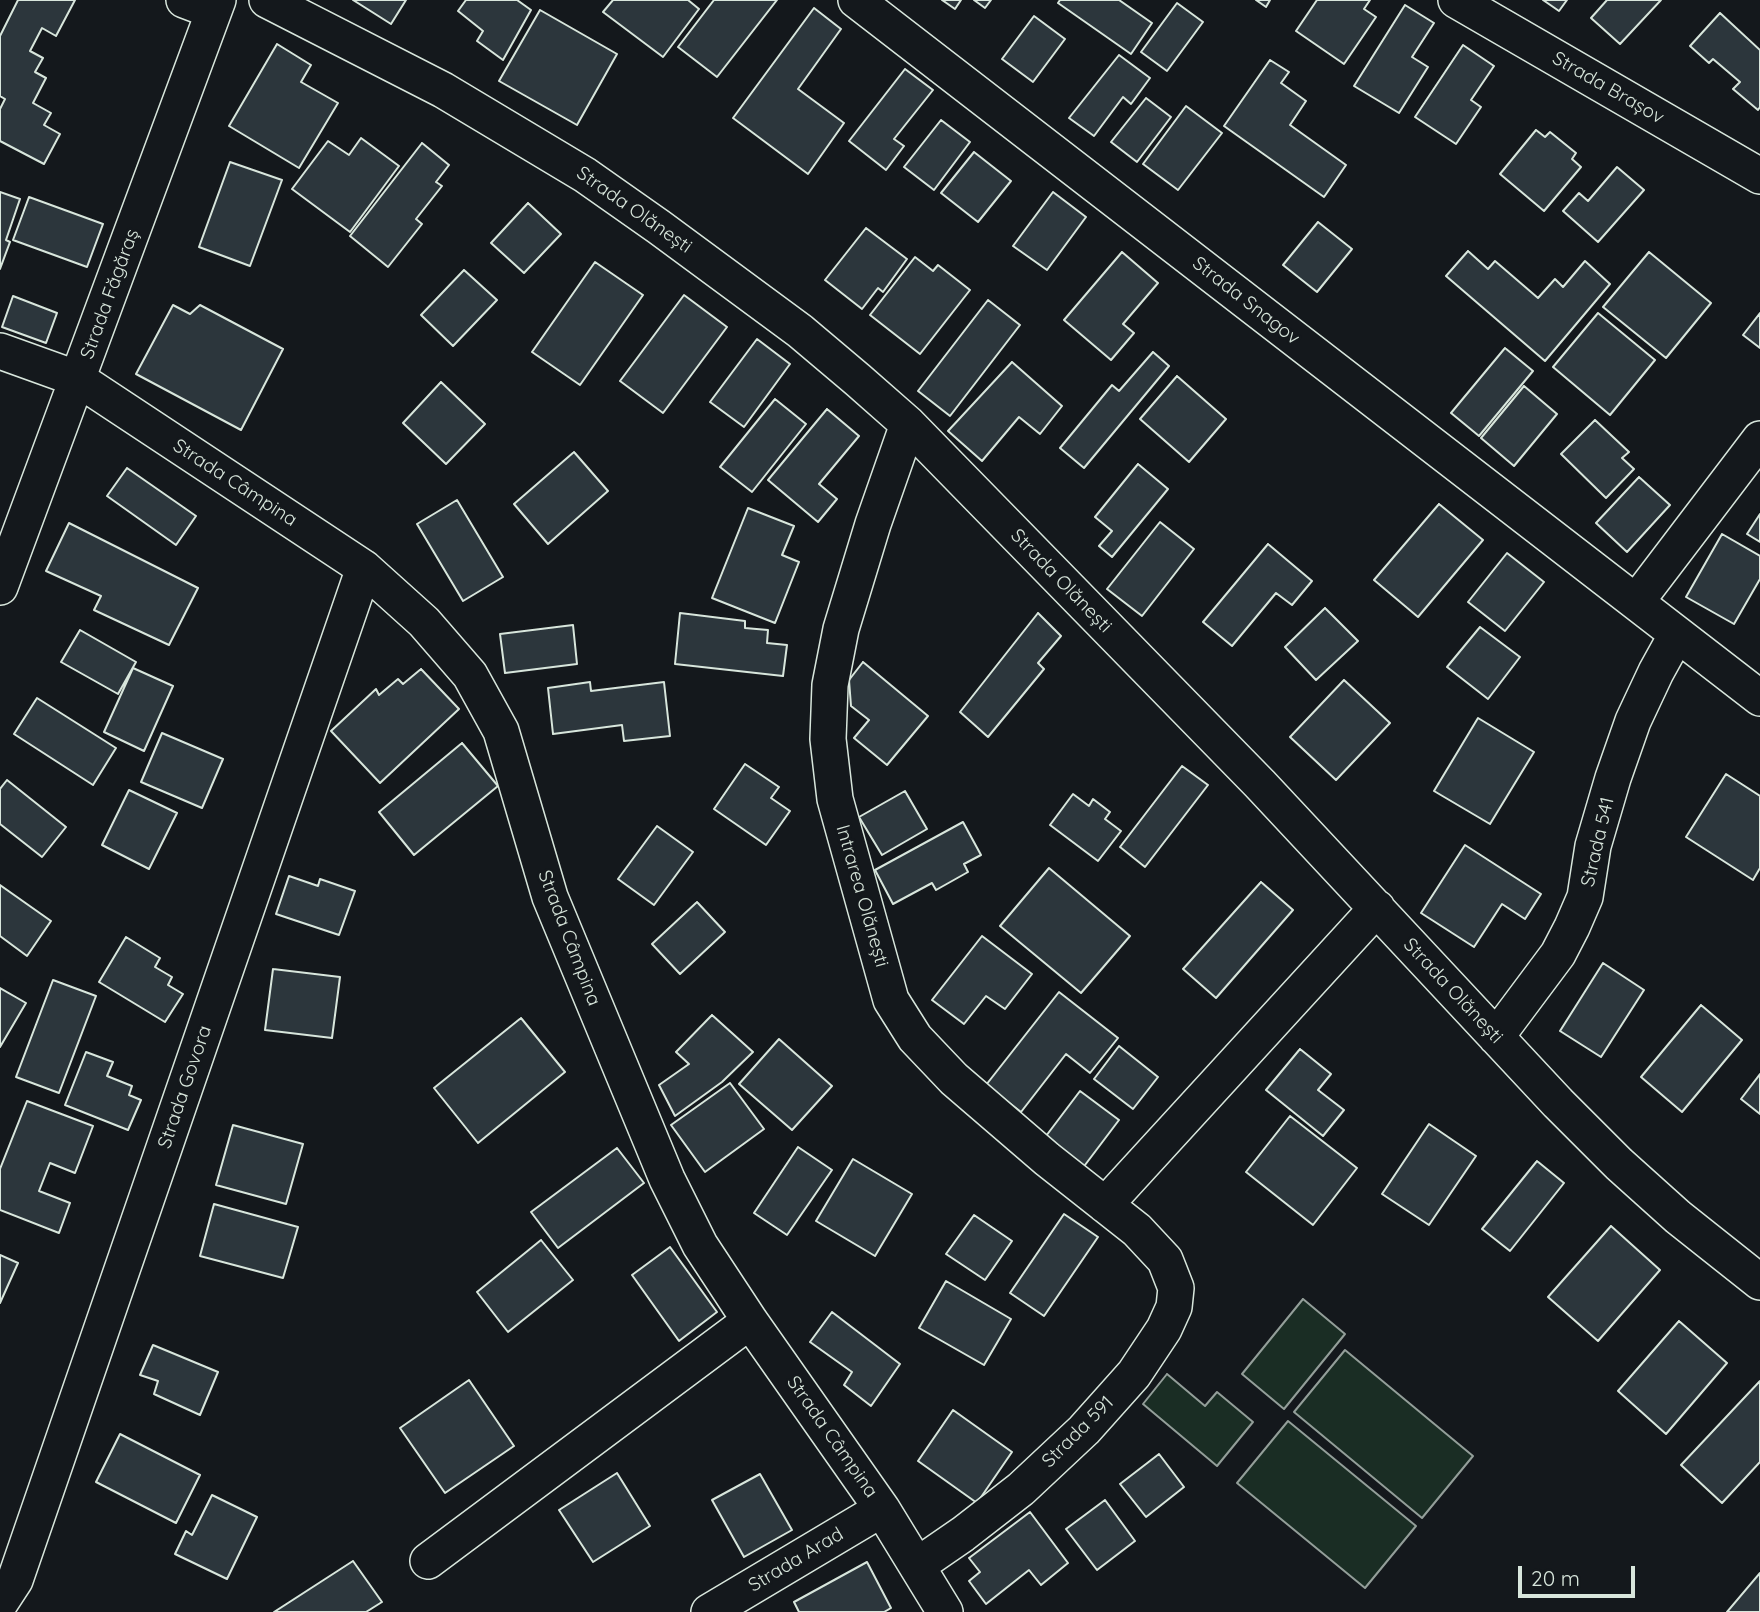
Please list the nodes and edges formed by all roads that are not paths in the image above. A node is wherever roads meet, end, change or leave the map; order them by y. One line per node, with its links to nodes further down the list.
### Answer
1 (267, 0): 8 (street, Strada Olănești)
2 (856, 0): 12 (street, Strada Snagov)
3 (1456, 0): 5 (street, Strada Brașov)
4 (205, 4): 7 (street, Strada Făgăraș)
5 (1760, 176)
6 (0, 351): 7 (street, Strada Câmpina)
7 (78, 379): 10 (street, Strada Câmpina); 11 (street, Strada Făgăraș)
8 (908, 424): 15 (street, Strada Olănești); 17 (street, Intrarea Olănești)
9 (1760, 439): 12 (street)
10 (364, 568): 20 (street, Strada Câmpina); 24 (street, Strada Govora)
11 (0, 587)
12 (1636, 602): 13 (street, Strada Snagov)
13 (1677, 634): 14 (street, Strada Snagov); 16 (street, Strada 541)
14 (1760, 698)
15 (1377, 908): 16 (street, Strada Olănești); 17 (street)
16 (1496, 1037): 19 (street, Strada Olănești)
17 (1105, 1205): 18 (street, Intrarea Olănești)
18 (1165, 1260): 23 (street, Strada 591)
19 (1760, 1282)
20 (750, 1321): 21 (street, Strada Câmpina); 22 (street)
21 (882, 1509): 23 (street, Strada Câmpina); 25 (street, Strada Arad)
22 (428, 1561)
23 (918, 1565): 26 (street, Strada Câmpina)
24 (0, 1603)
25 (709, 1612)
26 (945, 1612)

